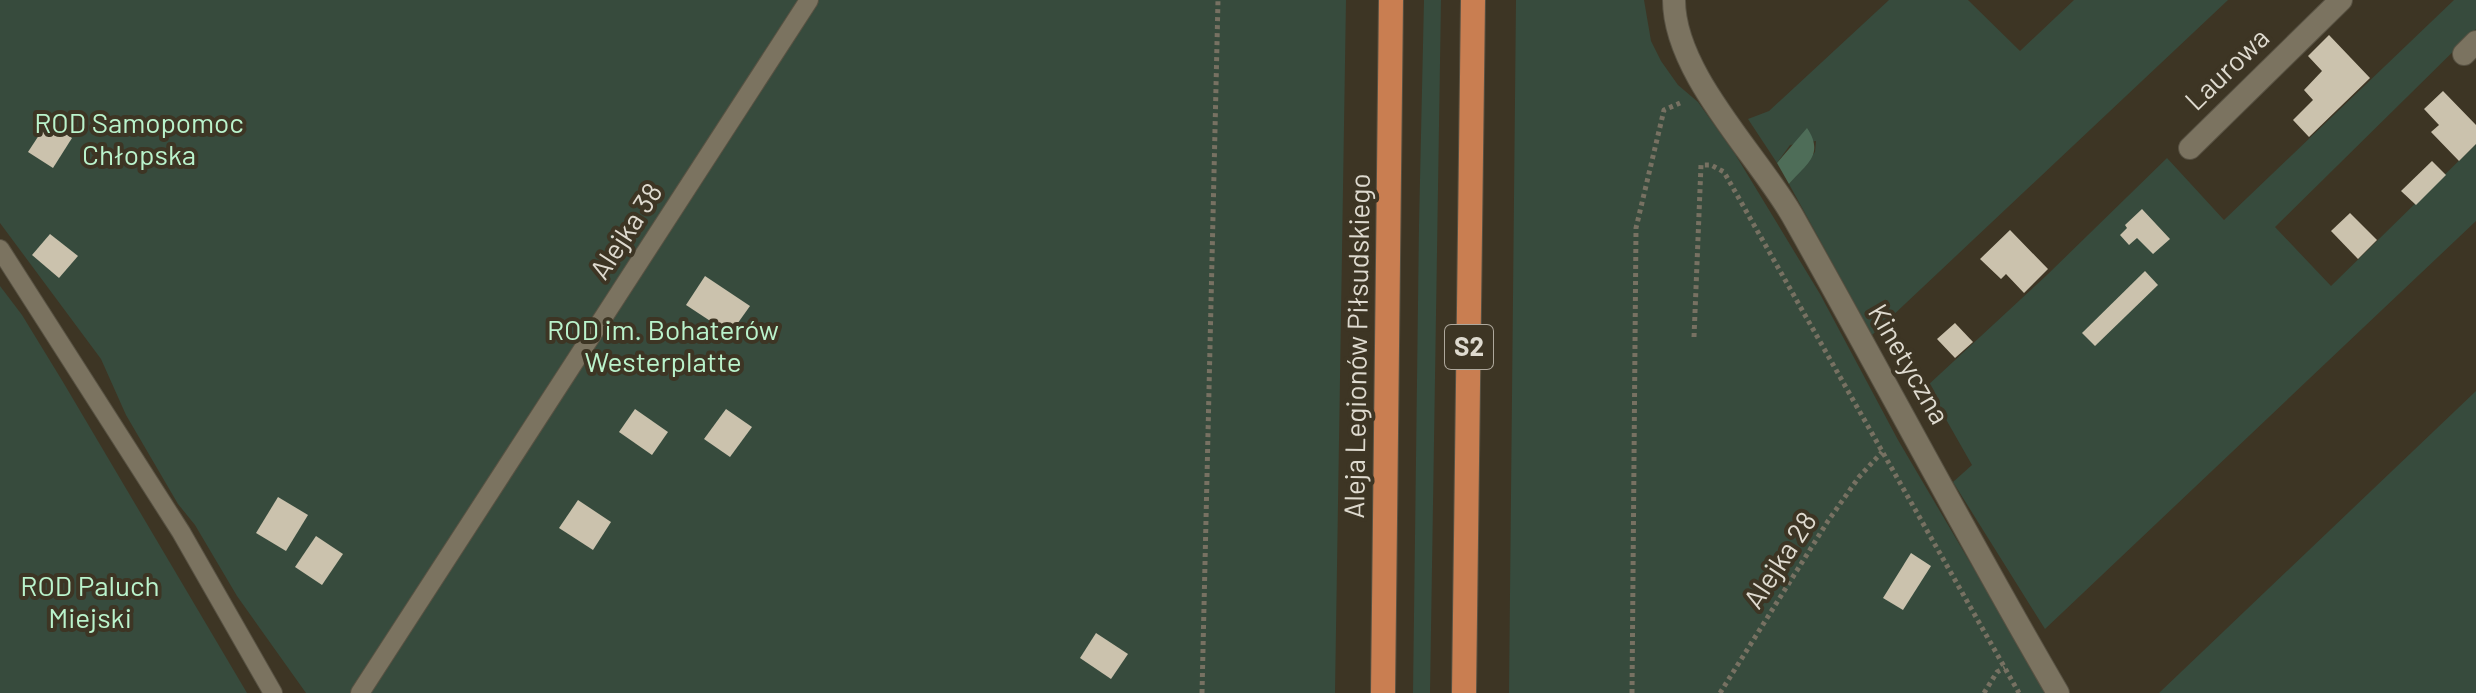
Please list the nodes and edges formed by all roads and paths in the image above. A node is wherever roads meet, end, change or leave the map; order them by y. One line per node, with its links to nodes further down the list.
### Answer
1 (809, 0): 14 (lane, Alejka 38)
2 (1218, 0): 15 (path)
3 (1391, 0): 16 (highway, Aleja Legionów Piłsudskiego)
4 (1473, 0): 17 (highway, S2)
5 (1674, 0): 7 (street, Kinetyczna)
6 (2341, 0): 8 (street, Laurowa)
7 (1701, 81): 18 (path); 22 (street, Kinetyczna)
8 (2190, 148)
9 (0, 249): 13 (lane)
10 (1694, 337): 11 (path)
11 (1881, 453): 12 (path); 19 (path, Alejka 28)
12 (2005, 668): 20 (path); 21 (path)
13 (273, 693)
14 (360, 693)
15 (1202, 693)
16 (1383, 693)
17 (1464, 693)
18 (1632, 693)
19 (1720, 693)
20 (1984, 693)
21 (2019, 693)
22 (2058, 693)

